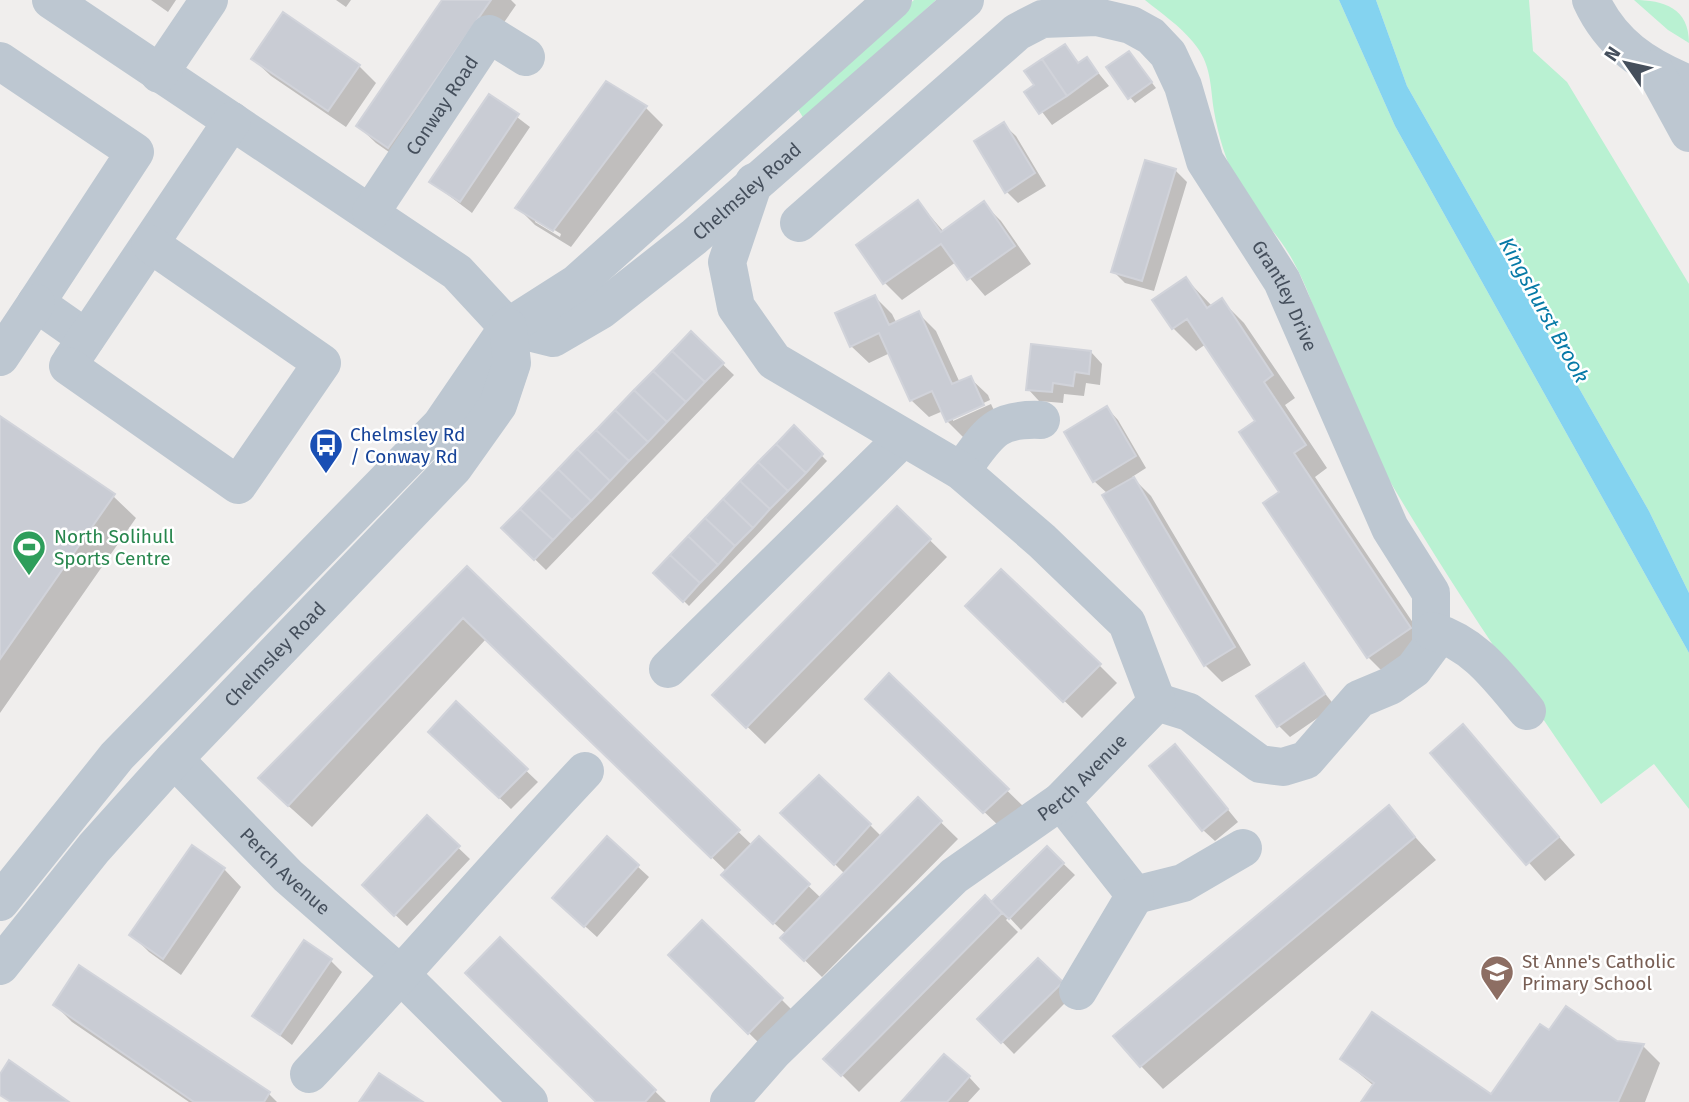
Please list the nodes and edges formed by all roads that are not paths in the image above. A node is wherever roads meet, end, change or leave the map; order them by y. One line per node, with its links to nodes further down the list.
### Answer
1 (51, 0): 9 (street)
2 (209, 0): 9 (street)
3 (965, 0): 13 (street, Chelmsley Road)
4 (1591, 0): 8 (street)
5 (876, 6): 18 (street)
6 (526, 57): 14 (street, Conway Road)
7 (0, 61): 17 (street)
8 (1654, 69): 10 (street); 12 (street)
9 (159, 74): 11 (street)
10 (1689, 84)
11 (232, 121): 14 (street); 16 (street)
12 (1689, 133)
13 (754, 182): 18 (street, Chelmsley Road); 22 (street)
14 (372, 212): 18 (street)
15 (799, 222): 24 (street, Grantley Drive)
16 (150, 244): 20 (street); 20 (street)
17 (36, 303): 19 (street); 20 (street)
18 (508, 327): 28 (street, Chelmsley Road); 33 (street)
19 (0, 357)
20 (69, 364)
21 (1041, 420): 23 (street)
22 (902, 439): 23 (street); 25 (street)
23 (961, 471): 26 (street)
24 (1432, 631): 26 (street, Grantley Drive); 27 (street)
25 (668, 668)
26 (1157, 702): 30 (street, Perch Avenue)
27 (1527, 711)
28 (174, 759): 34 (street, Chelmsley Road); 35 (street, Perch Avenue)
29 (585, 771): 35 (street)
30 (1061, 801): 32 (street); 39 (street, Perch Avenue)
31 (1243, 848): 32 (street)
32 (1136, 895): 36 (street)
33 (0, 902)
34 (0, 966)
35 (402, 976): 37 (street); 38 (street, Perch Avenue)
36 (1078, 991)
37 (309, 1074)
38 (529, 1102)
39 (729, 1102)

